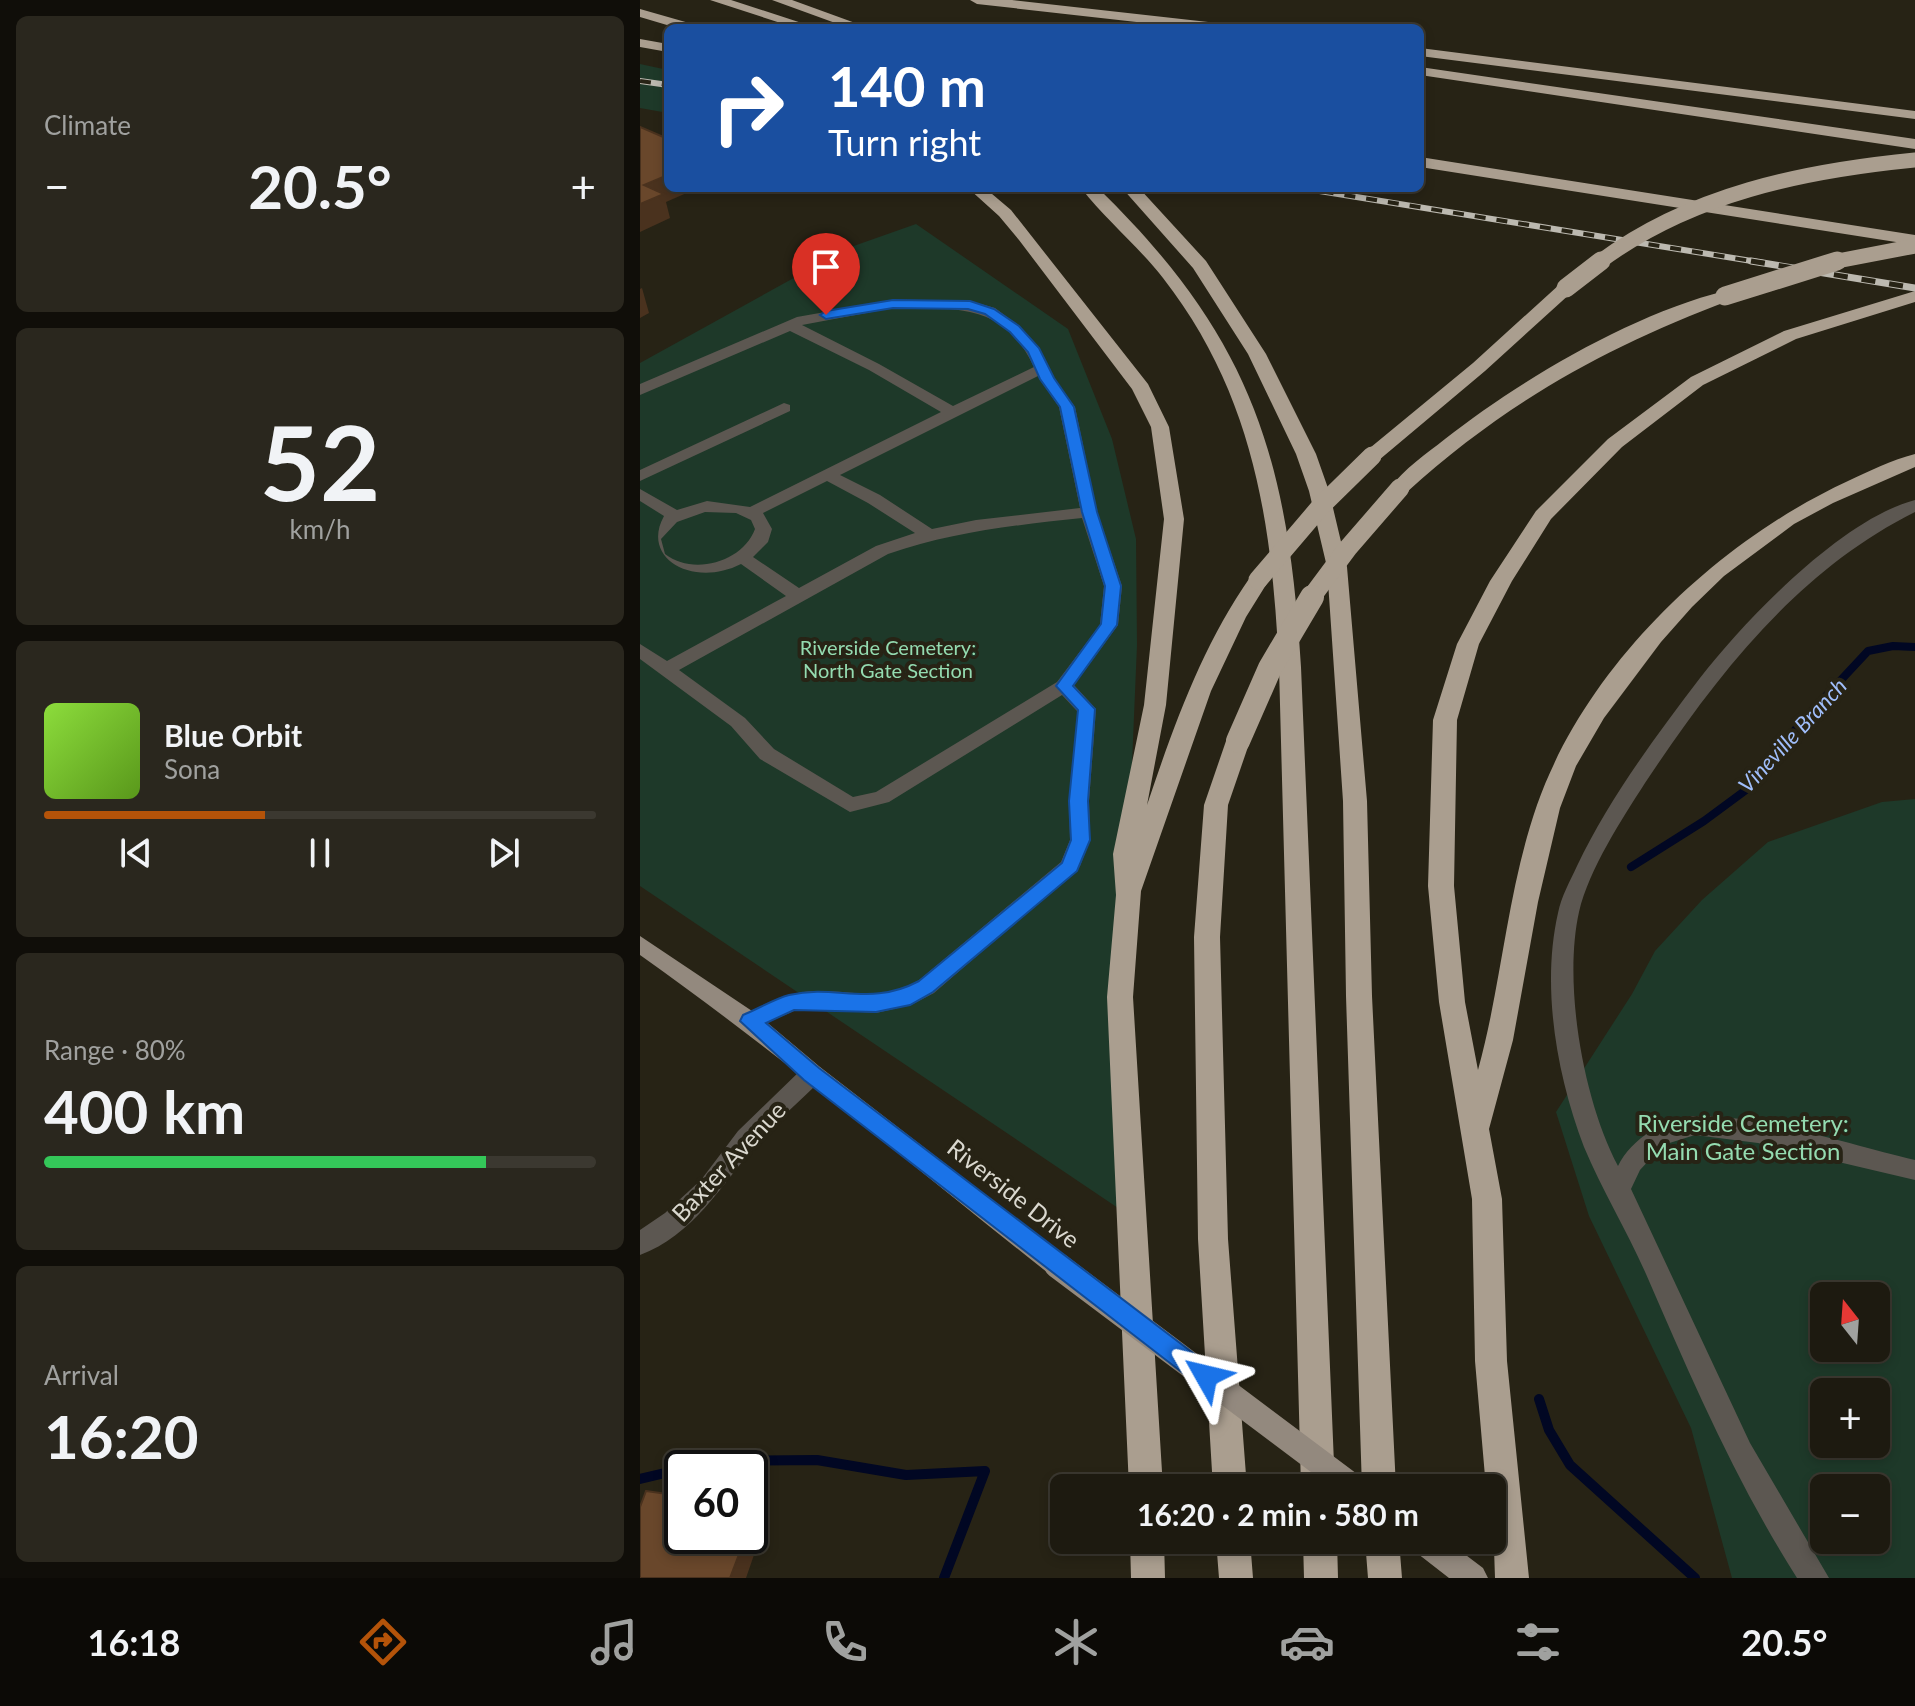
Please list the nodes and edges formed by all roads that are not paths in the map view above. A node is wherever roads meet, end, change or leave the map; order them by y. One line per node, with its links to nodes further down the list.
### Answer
1 (717, 0): 7 (highway)
2 (779, 0): 8 (highway)
3 (961, 0): 9 (highway)
4 (977, 0): 10 (highway)
5 (640, 13): 6 (highway)
6 (677, 24)
7 (797, 24)
8 (850, 24)
9 (1123, 24)
10 (1190, 24)
11 (640, 43): 12 (highway)
12 (664, 47)
13 (1424, 53): 15 (highway)
14 (1424, 72): 16 (highway)
15 (1915, 115)
16 (1915, 144)
17 (1915, 160): 45 (highway, bridge)
18 (1424, 163): 22 (highway)
19 (981, 192): 45 (highway)
20 (1135, 192): 57 (highway)
21 (1094, 193): 55 (highway)
22 (1915, 243): 54 (highway, bridge)
23 (1915, 296): 49 (highway)
24 (790, 325): 25 (street); 26 (street); 28 (street)
25 (1043, 368): 28 (street); 35 (street)
26 (640, 390)
27 (784, 408): 31 (street)
28 (953, 413): 30 (street)
29 (1915, 460): 49 (highway)
30 (827, 475): 34 (street); 37 (street)
31 (640, 476)
32 (640, 494): 36 (street)
33 (1915, 505): 51 (street)
34 (752, 512): 36 (street); 38 (street)
35 (1089, 512): 37 (street); 44 (street)
36 (676, 516): 39 (street)
37 (929, 535): 41 (street)
38 (743, 558): 39 (street); 41 (street)
39 (660, 559): 40 (street)
40 (640, 569)
41 (797, 595): 43 (street)
42 (640, 650): 43 (street)
43 (666, 669): 44 (street)
44 (1064, 686): 47 (street)
45 (1129, 895): 53 (highway)
46 (640, 944): 47 (main road, Riverside Drive)
47 (750, 1021): 48 (main road, Riverside Drive)
48 (812, 1074): 52 (street, Baxter Avenue); 56 (main road, Riverside Drive, bridge)
49 (1476, 1129): 68 (highway)
50 (1915, 1170): 51 (street)
51 (1619, 1188): 69 (street)
52 (640, 1244)
53 (1145, 1474)
54 (1229, 1474)
55 (1318, 1474)
56 (1335, 1474)
57 (1378, 1474)
58 (1147, 1554): 63 (highway)
59 (1234, 1554): 64 (highway)
60 (1320, 1554): 65 (highway)
61 (1383, 1554): 66 (highway)
62 (1441, 1554): 67 (main road)
63 (1148, 1578)
64 (1236, 1578)
65 (1321, 1578)
66 (1385, 1578)
67 (1473, 1578)
68 (1512, 1578)
69 (1814, 1578)

